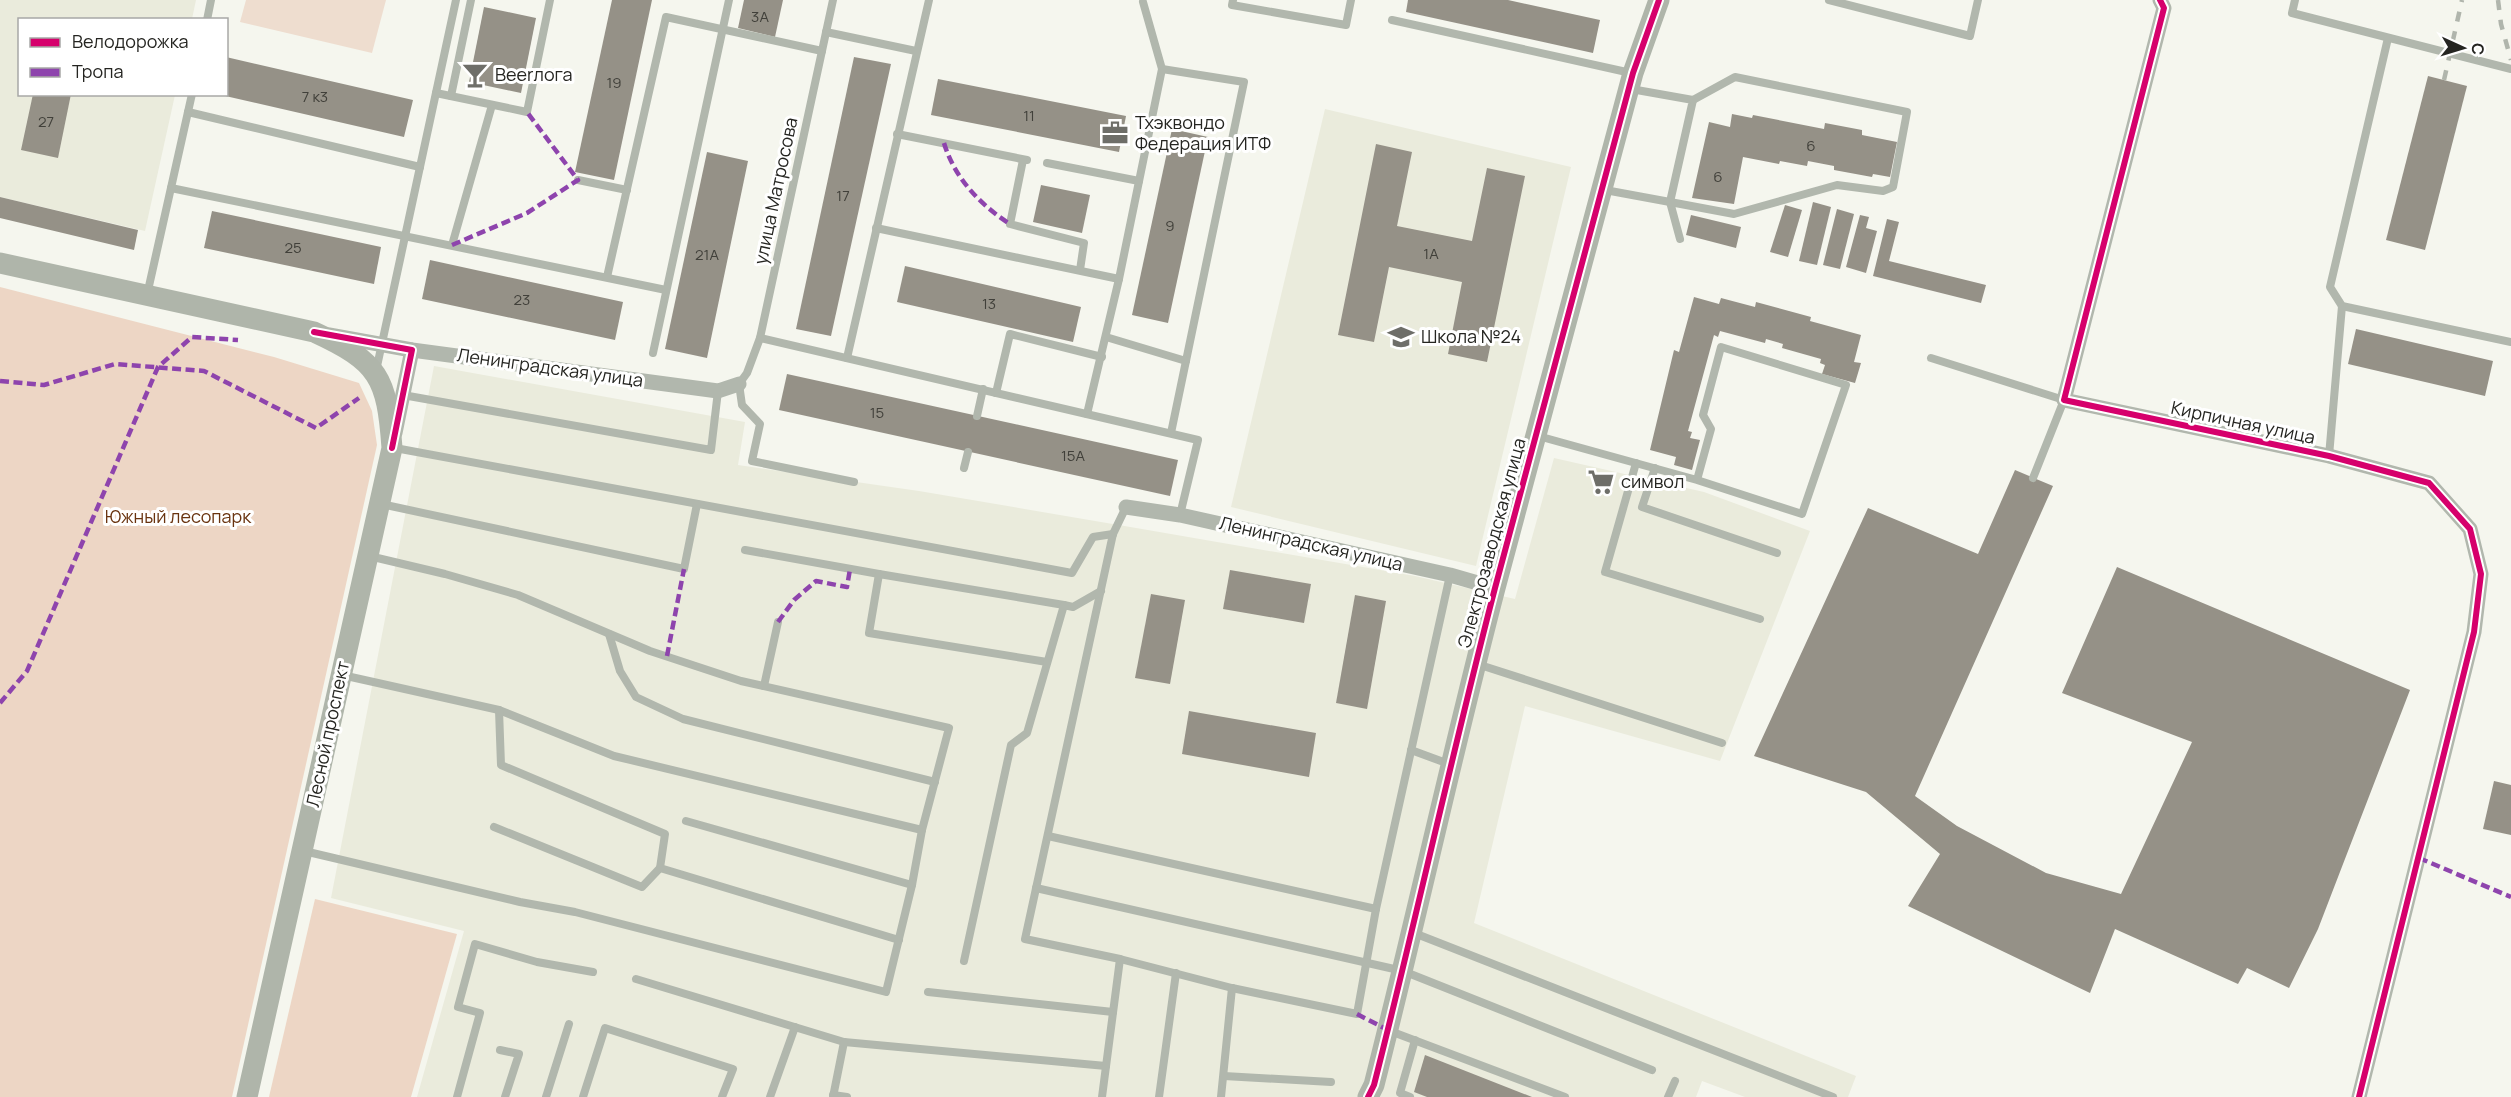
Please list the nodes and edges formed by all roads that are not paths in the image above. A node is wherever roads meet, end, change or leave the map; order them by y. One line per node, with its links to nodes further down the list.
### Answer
1 (211, 0): 18 (lane)
2 (456, 0): 28 (lane)
3 (471, 0): 30 (lane)
4 (550, 0): 32 (lane)
5 (729, 0): 20 (lane)
6 (833, 0): 21 (lane, улица Матросова)
7 (928, 0): 24 (lane)
8 (1134, 0): 17 (lane)
9 (1233, 0): 10 (lane)
10 (1352, 0)
11 (1643, 0): 27 (street, Электрозаводская улица)
12 (1659, 0): 27 (street, Электрозаводская улица)
13 (1829, 0): 14 (lane)
14 (1978, 0)
15 (2160, 0): 71 (street)
16 (2295, 0): 22 (lane)
17 (1143, 1): 25 (lane)
18 (207, 18)
19 (1392, 20): 27 (lane)
20 (722, 30): 23 (lane); 40 (lane); 51 (lane)
21 (826, 32): 23 (lane, улица Матросова); 24 (lane)
22 (2388, 38): 26 (lane); 53 (lane)
23 (822, 51): 56 (lane, улица Матросова)
24 (916, 51): 34 (lane)
25 (1162, 69): 38 (lane); 64 (lane)
26 (2511, 69)
27 (1631, 81): 31 (lane); 41 (street, Электрозаводская улица)
28 (436, 93): 30 (lane); 36 (lane)
29 (192, 96): 33 (lane)
30 (450, 96): 32 (lane)
31 (1693, 100): 42 (lane); 42 (lane)
32 (492, 105): 46 (lane)
33 (188, 112): 36 (lane); 39 (lane)
34 (897, 134): 43 (lane); 48 (lane)
35 (1047, 163): 38 (lane)
36 (420, 167): 44 (lane)
37 (578, 180): 40 (lane)
38 (1139, 181): 50 (lane)
39 (171, 188): 44 (lane); 52 (lane)
40 (627, 190): 49 (lane)
41 (1603, 190): 42 (lane); 75 (street, Электрозаводская улица)
42 (1670, 202): 45 (lane)
43 (876, 228): 48 (lane); 62 (lane)
44 (404, 236): 46 (lane); 58 (lane)
45 (1680, 238)
46 (452, 245): 49 (lane)
47 (0, 262): 52 (street, Ленинградская улица)
48 (1080, 270): 50 (lane)
49 (607, 277): 51 (lane)
50 (1119, 279): 55 (lane)
51 (666, 290): 60 (lane)
52 (147, 296): 54 (street, Ленинградская улица)
53 (2342, 306): 57 (lane); 78 (lane)
54 (314, 332): 58 (street, Ленинградская улица); 65 (street, Ленинградская улица)
55 (1106, 337): 61 (lane); 64 (lane)
56 (760, 338): 62 (lane); 66 (lane, улица Матросова)
57 (2511, 342)
58 (382, 344): 59 (street, Ленинградская улица); 65 (lane)
59 (412, 350): 68 (street, Ленинградская улица); 70 (street)
60 (653, 353)
61 (1102, 357): 69 (lane); 72 (lane)
62 (847, 358): 67 (lane)
63 (1931, 358): 71 (lane)
64 (1186, 361): 74 (lane)
65 (376, 372): 76 (street, Лесной проспект)
66 (739, 384): 68 (street, Ленинградская улица); 84 (lane)
67 (983, 389): 69 (lane); 73 (lane)
68 (718, 392): 70 (lane)
69 (996, 393): 72 (lane)
70 (403, 395): 76 (street)
71 (2064, 400): 78 (street, Кирпичная улица); 82 (lane)
72 (1087, 414): 74 (lane)
73 (977, 416)
74 (1171, 433): 88 (lane)
75 (1536, 435): 79 (lane); 95 (street, Электрозаводская улица)
76 (392, 448): 85 (street, Лесной проспект); 86 (lane)
77 (968, 452): 80 (lane)
78 (2329, 456): 159 (street, Кирпичная улица)
79 (1636, 463): 81 (lane); 98 (lane)
80 (964, 468)
81 (1655, 468): 83 (lane); 91 (lane)
82 (2034, 478)
83 (1697, 480): 83 (lane)
84 (854, 482)
85 (380, 503): 86 (lane); 92 (street, Лесной проспект)
86 (697, 504): 89 (lane)
87 (1126, 507): 88 (street, Ленинградская улица); 89 (lane)
88 (1180, 515): 94 (street, Ленинградская улица)
89 (1113, 534): 96 (lane)
90 (745, 550): 93 (lane)
91 (1777, 553)
92 (368, 556): 100 (lane); 103 (street, Лесной проспект)
93 (879, 574): 97 (lane); 101 (lane)
94 (1450, 575): 95 (street, Ленинградская улица); 107 (lane)
95 (1495, 588): 102 (street, Электрозаводская улица)
96 (1101, 591): 97 (lane); 113 (lane)
97 (1064, 605): 101 (lane)
98 (1760, 619)
99 (778, 622): 104 (lane)
100 (609, 634): 104 (lane); 109 (lane)
101 (1047, 662): 122 (lane)
102 (1475, 664): 106 (lane); 108 (street, Электрозаводская улица)
103 (340, 675): 105 (lane); 114 (street, Лесной проспект)
104 (764, 686): 109 (lane)
105 (499, 710): 112 (lane); 115 (lane)
106 (1722, 743)
107 (1412, 750): 108 (lane); 118 (lane)
108 (1452, 765): 119 (street, Электрозаводская улица)
109 (935, 782): 112 (lane)
110 (687, 821): 116 (lane)
111 (494, 827): 115 (lane)
112 (922, 830): 116 (lane)
113 (1048, 836): 117 (lane); 118 (lane)
114 (302, 850): 120 (lane); 143 (street, Лесной проспект)
115 (660, 868): 120 (lane)
116 (912, 885): 120 (lane)
117 (1036, 888): 121 (lane); 123 (lane)
118 (1376, 909): 123 (lane)
119 (1413, 933): 124 (street, Электрозаводская улица); 158 (lane)
120 (899, 940)
121 (1120, 959): 126 (lane); 130 (lane)
122 (964, 961)
123 (1365, 963): 124 (lane); 128 (lane)
124 (1403, 971): 133 (street, Электрозаводская улица); 138 (lane)
125 (594, 972): 144 (lane)
126 (1176, 973): 128 (lane); 152 (lane)
127 (636, 979): 132 (lane)
128 (1232, 988): 139 (lane)
129 (928, 992): 130 (lane)
130 (1113, 1012): 137 (lane)
131 (569, 1024): 146 (lane)
132 (795, 1027): 135 (lane); 149 (lane)
133 (1388, 1030): 134 (lane); 154 (street, Электрозаводская улица)
134 (1415, 1041): 155 (lane); 156 (lane)
135 (844, 1042): 137 (lane); 142 (lane)
136 (500, 1050): 145 (lane)
137 (1106, 1066): 151 (lane)
138 (1652, 1070)
139 (1224, 1076): 141 (lane); 153 (lane)
140 (1675, 1081): 157 (lane)
141 (1331, 1082)
142 (833, 1096): 150 (lane)
143 (248, 1097)
144 (457, 1097)
145 (505, 1097)
146 (546, 1097)
147 (583, 1097): 148 (lane)
148 (722, 1097)
149 (770, 1097)
150 (847, 1097)
151 (1102, 1097)
152 (1159, 1097)
153 (1221, 1097)
154 (1368, 1097)
155 (1410, 1097)
156 (1565, 1097)
157 (1668, 1097)
158 (1833, 1097)
159 (2359, 1097)

